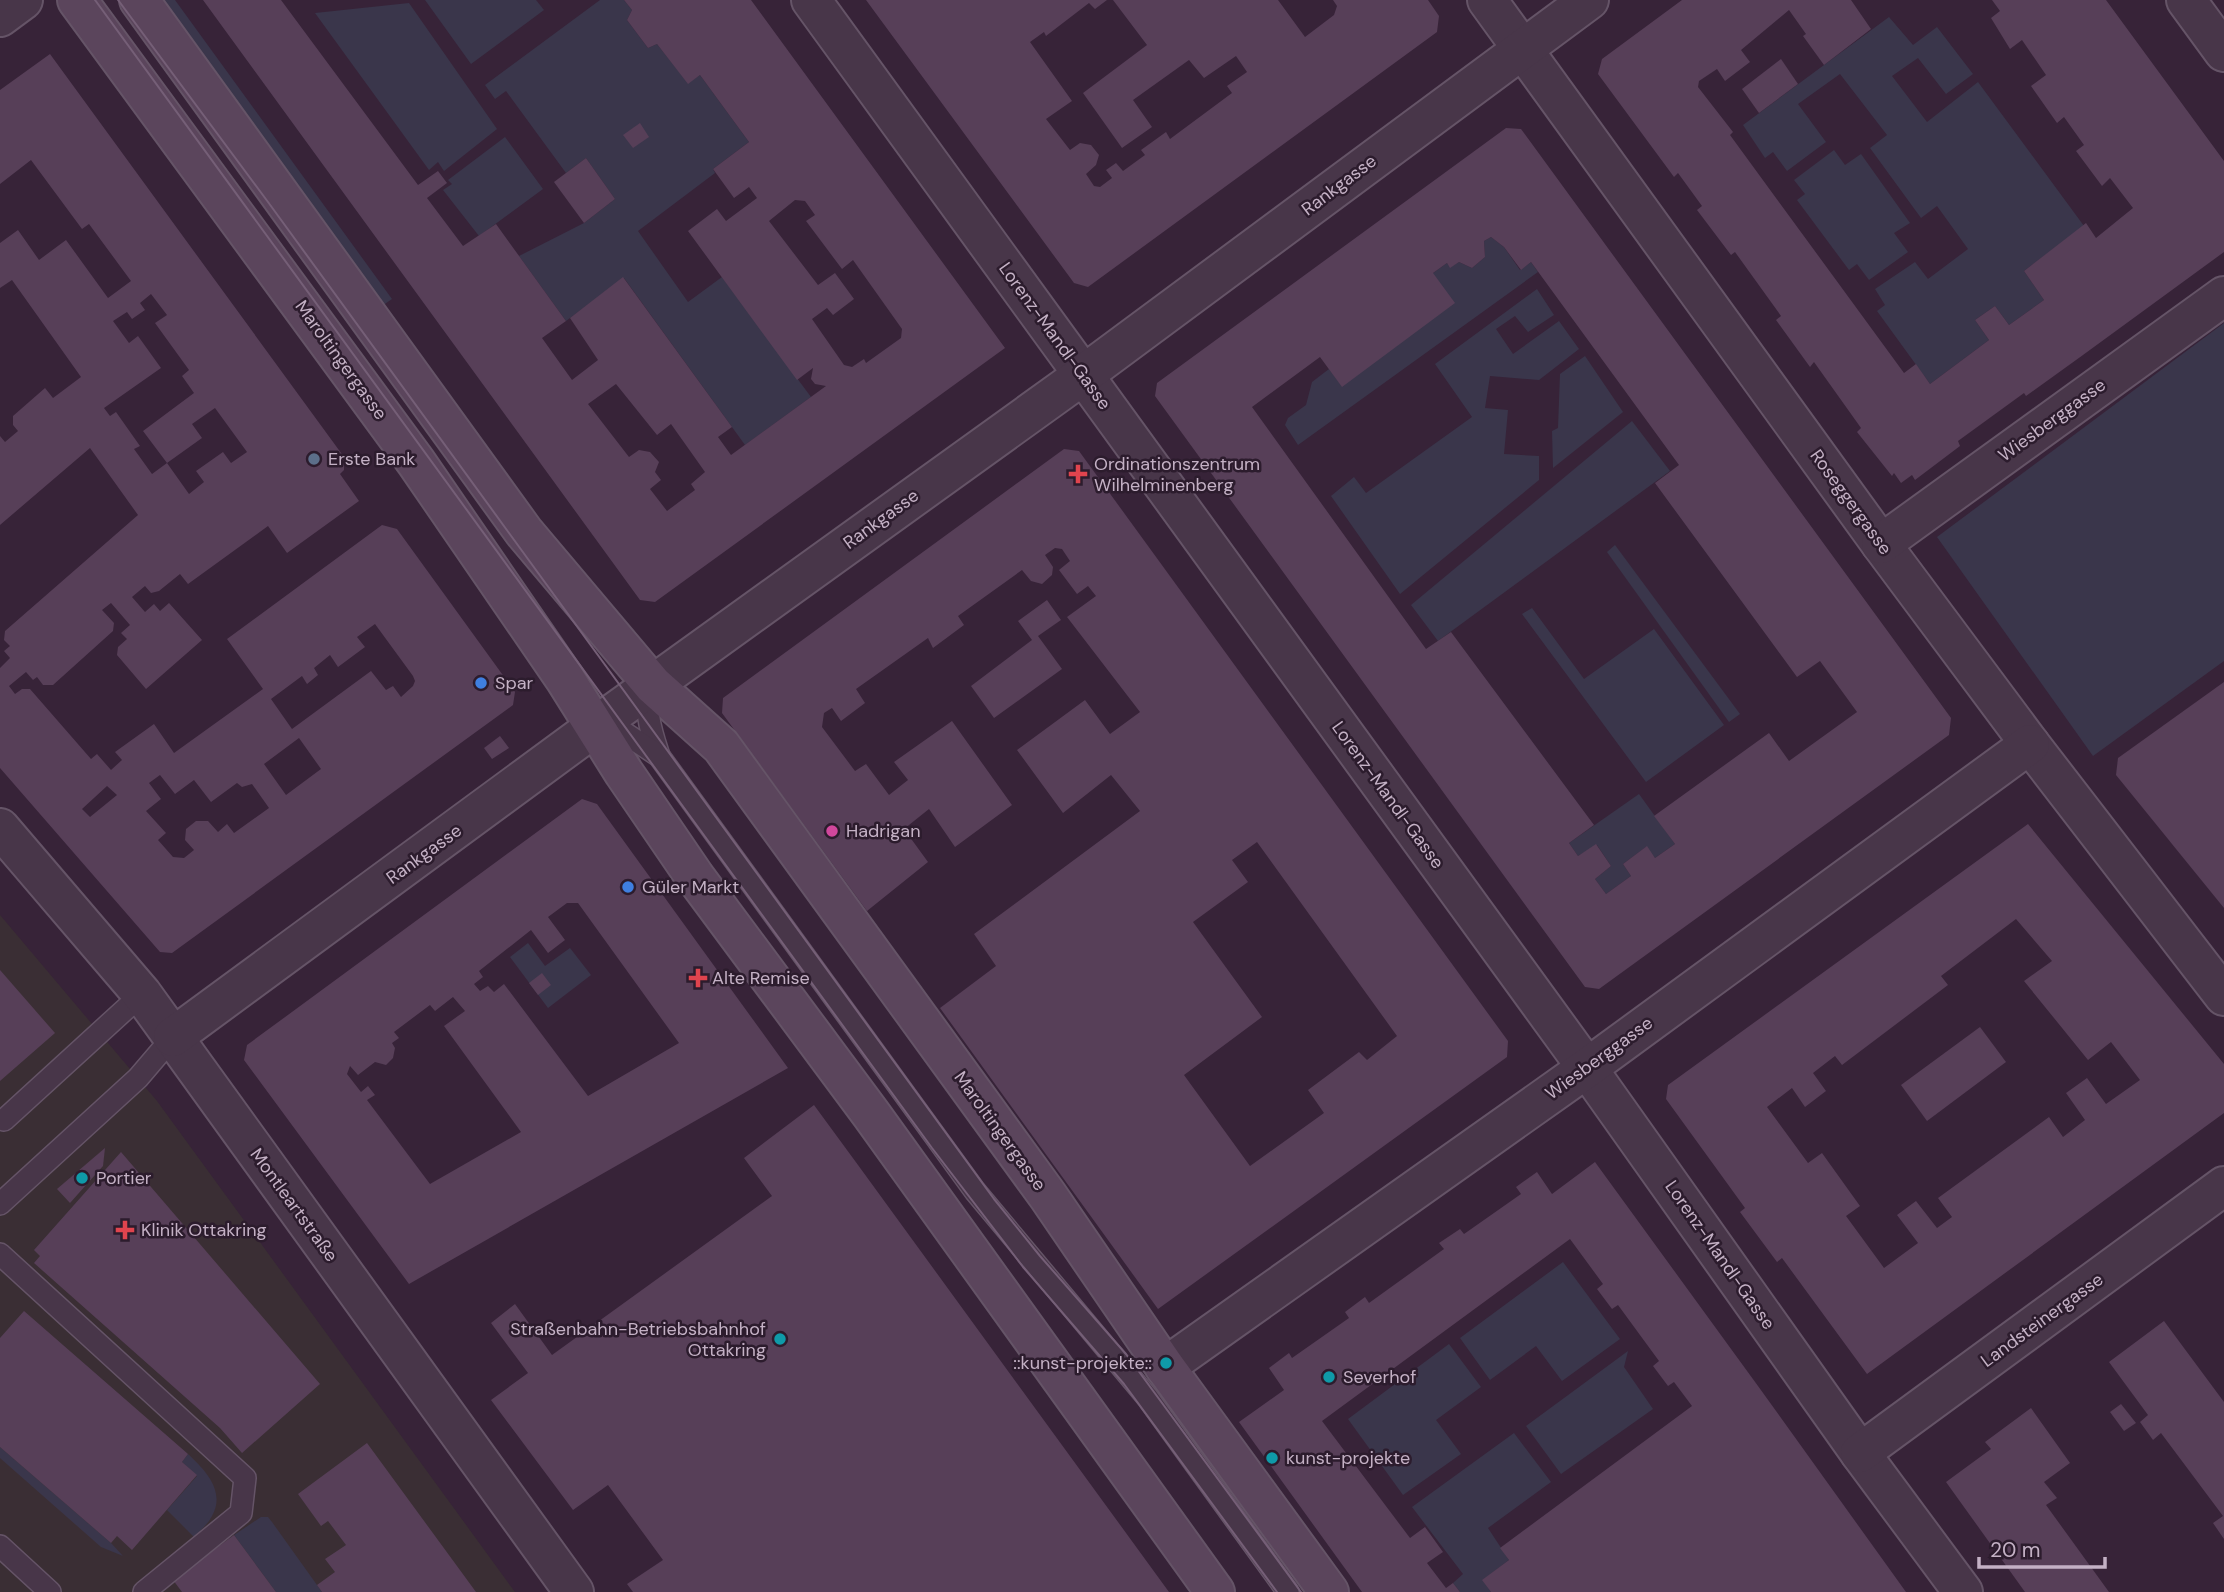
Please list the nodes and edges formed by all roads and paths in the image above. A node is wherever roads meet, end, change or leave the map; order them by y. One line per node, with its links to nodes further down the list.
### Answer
1 (23, 0): 8 (street)
2 (77, 0): 15 (main road, Maroltingergasse)
3 (139, 0): 14 (main road, Maroltingergasse)
4 (811, 0): 12 (street, Lorenz-Mandl-Gasse)
5 (1487, 0): 9 (street, Roseggergasse)
6 (1589, 0): 9 (street, Rankgasse)
7 (2186, 0): 10 (street)
8 (0, 17)
9 (1523, 48): 12 (street, Rankgasse); 13 (street, Roseggergasse)
10 (2224, 52)
11 (2224, 296): 13 (street, Wiesberggasse)
12 (1083, 375): 14 (street, Rankgasse); 22 (street, Lorenz-Mandl-Gasse)
13 (1881, 544): 16 (street, Roseggergasse)
14 (653, 685): 15 (street, Rankgasse); 17 (lane); 27 (main road, Maroltingergasse)
15 (596, 727): 17 (lane); 21 (street, Rankgasse); 33 (main road, Maroltingergasse)
16 (2030, 744): 20 (street, Roseggergasse); 22 (street, Wiesberggasse)
17 (659, 757): 34 (lane)
18 (0, 828): 19 (street, Montleartstraße)
19 (142, 993): 21 (street, Montleartstraße); 23 (lane)
20 (2224, 996)
21 (173, 1037): 25 (lane); 32 (street, Montleartstraße)
22 (1587, 1068): 27 (street, Wiesberggasse); 28 (street, Lorenz-Mandl-Gasse)
23 (4, 1119)
24 (2224, 1186): 28 (street, Landsteinergasse)
25 (4, 1192)
26 (0, 1254): 31 (lane)
27 (1165, 1367): 35 (main road, Maroltingergasse)
28 (1860, 1453): 36 (street, Lorenz-Mandl-Gasse)
29 (0, 1546): 30 (lane)
30 (50, 1592)
31 (144, 1592)
32 (574, 1592)
33 (1215, 1592)
34 (1288, 1592)
35 (1329, 1592)
36 (1963, 1592)

